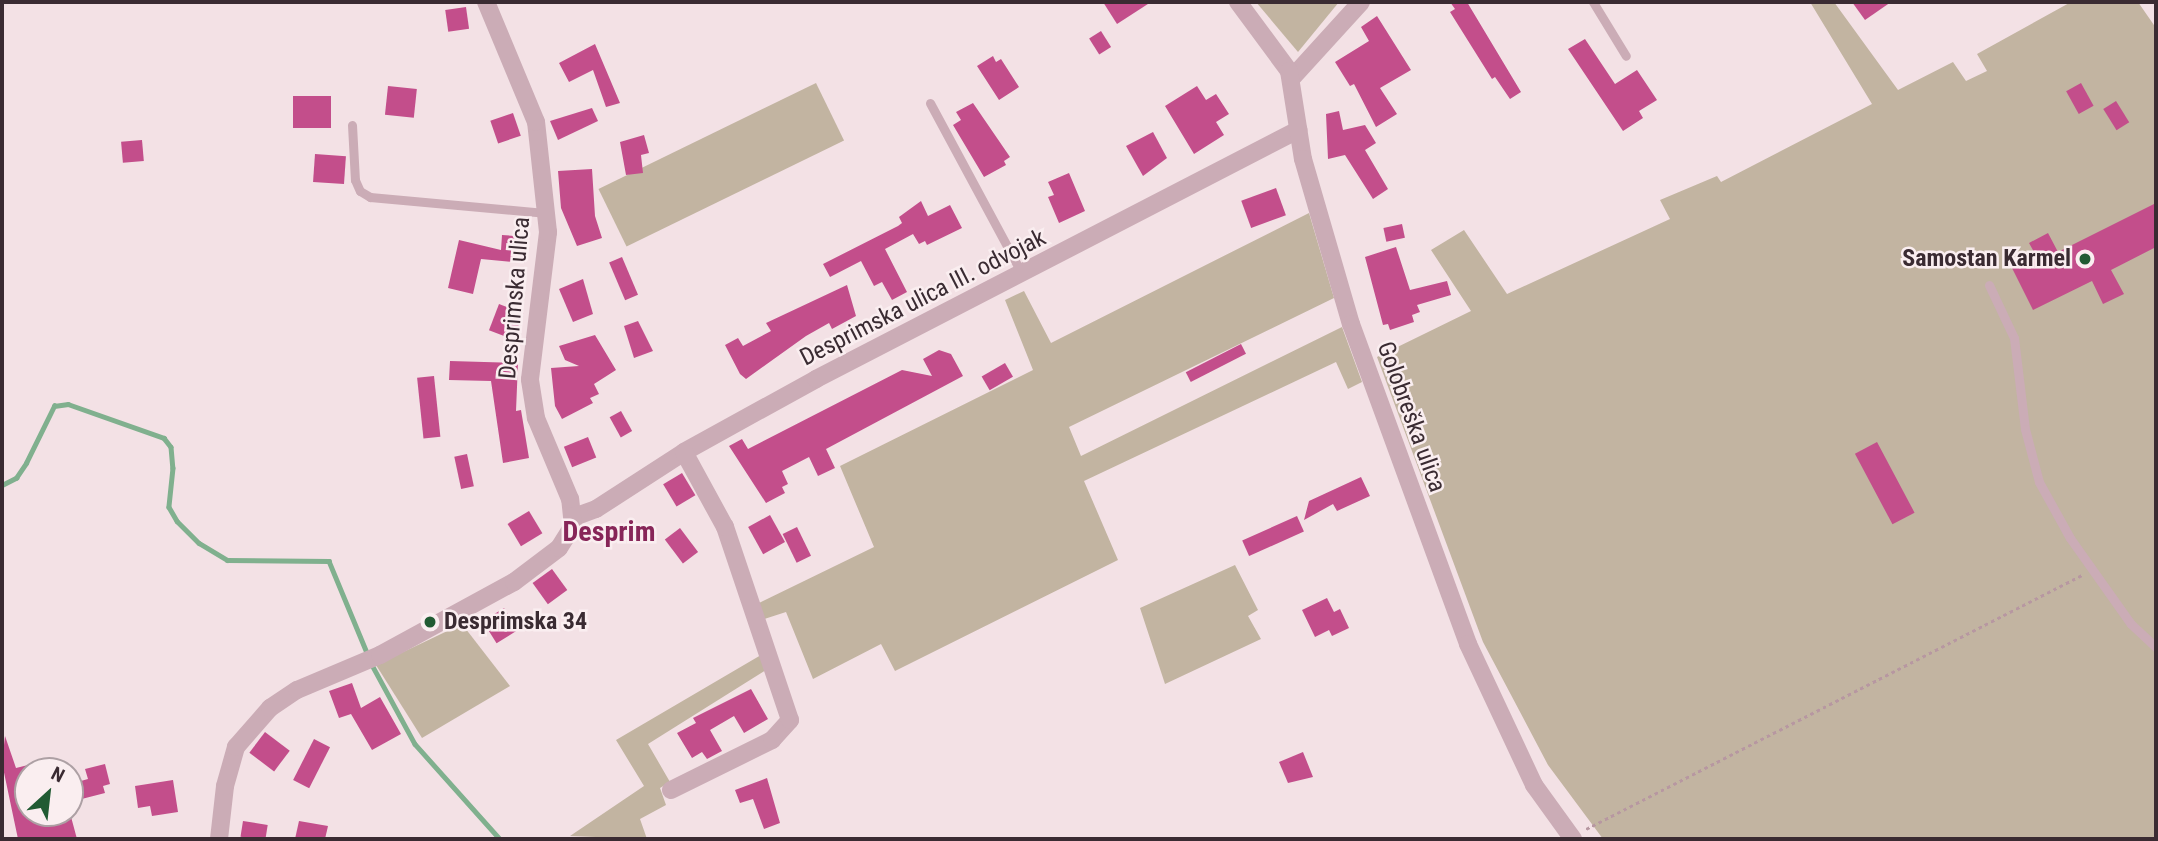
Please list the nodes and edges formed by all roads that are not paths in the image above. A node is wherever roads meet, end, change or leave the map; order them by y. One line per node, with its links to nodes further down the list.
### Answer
1 (486, 2): 10 (street, Desprimska ulica)
2 (1238, 2): 6 (street, Golobreška ulica)
3 (1361, 2): 6 (street)
4 (1593, 2): 5 (lane)
5 (1626, 56)
6 (1291, 79): 9 (street, Golobreška ulica)
7 (930, 103): 11 (lane)
8 (352, 125): 10 (lane)
9 (1298, 130): 11 (street, Desprimska ulica III. odvojak); 17 (street, Golobreška ulica)
10 (547, 213): 14 (street, Desprimska ulica)
11 (1023, 276): 13 (street, Desprimska ulica III. odvojak)
12 (1989, 285): 15 (lane)
13 (684, 452): 14 (street, Desprimska ulica III. odvojak); 16 (street)
14 (574, 517): 18 (street)
15 (2156, 647)
16 (671, 790)
17 (1577, 836)
18 (219, 839)

